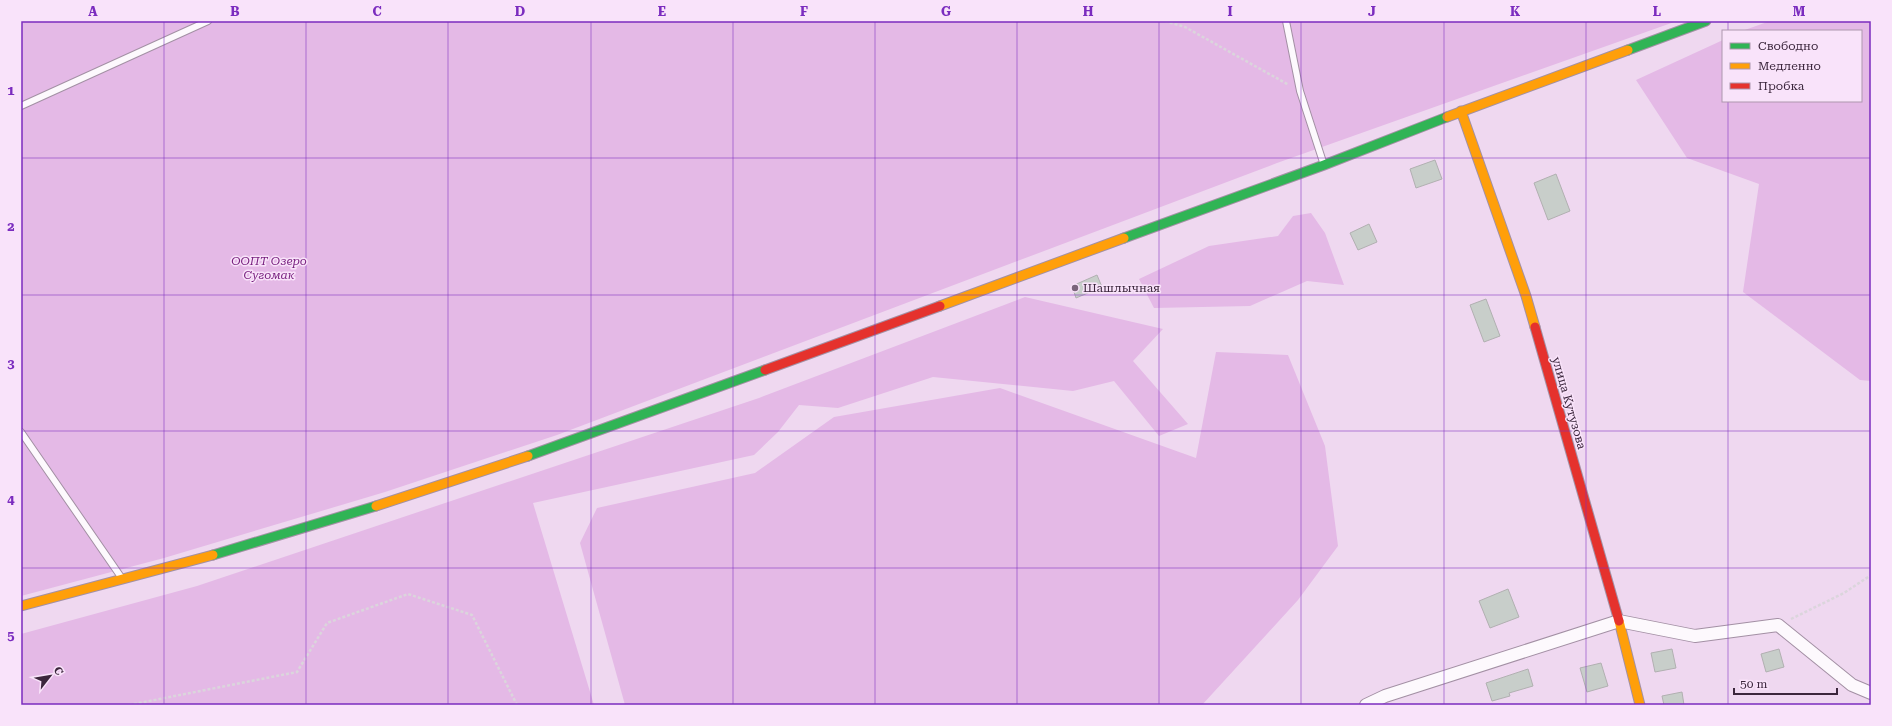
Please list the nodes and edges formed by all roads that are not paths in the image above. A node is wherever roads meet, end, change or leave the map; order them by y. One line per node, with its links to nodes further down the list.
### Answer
1 (208, 21): 4 (lane)
2 (1286, 21): 6 (lane)
3 (1706, 21): 5 (main road)
4 (21, 106)
5 (1460, 111): 6 (main road); 10 (main road, улица Кутузова)
6 (1324, 165): 8 (main road)
7 (21, 432): 8 (lane)
8 (123, 580): 9 (main road)
9 (21, 606)
10 (1619, 621): 11 (street); 12 (street); 14 (main road, улица Кутузова)
11 (1871, 693)
12 (1387, 700): 13 (street)
13 (1366, 705)
14 (1640, 705)

